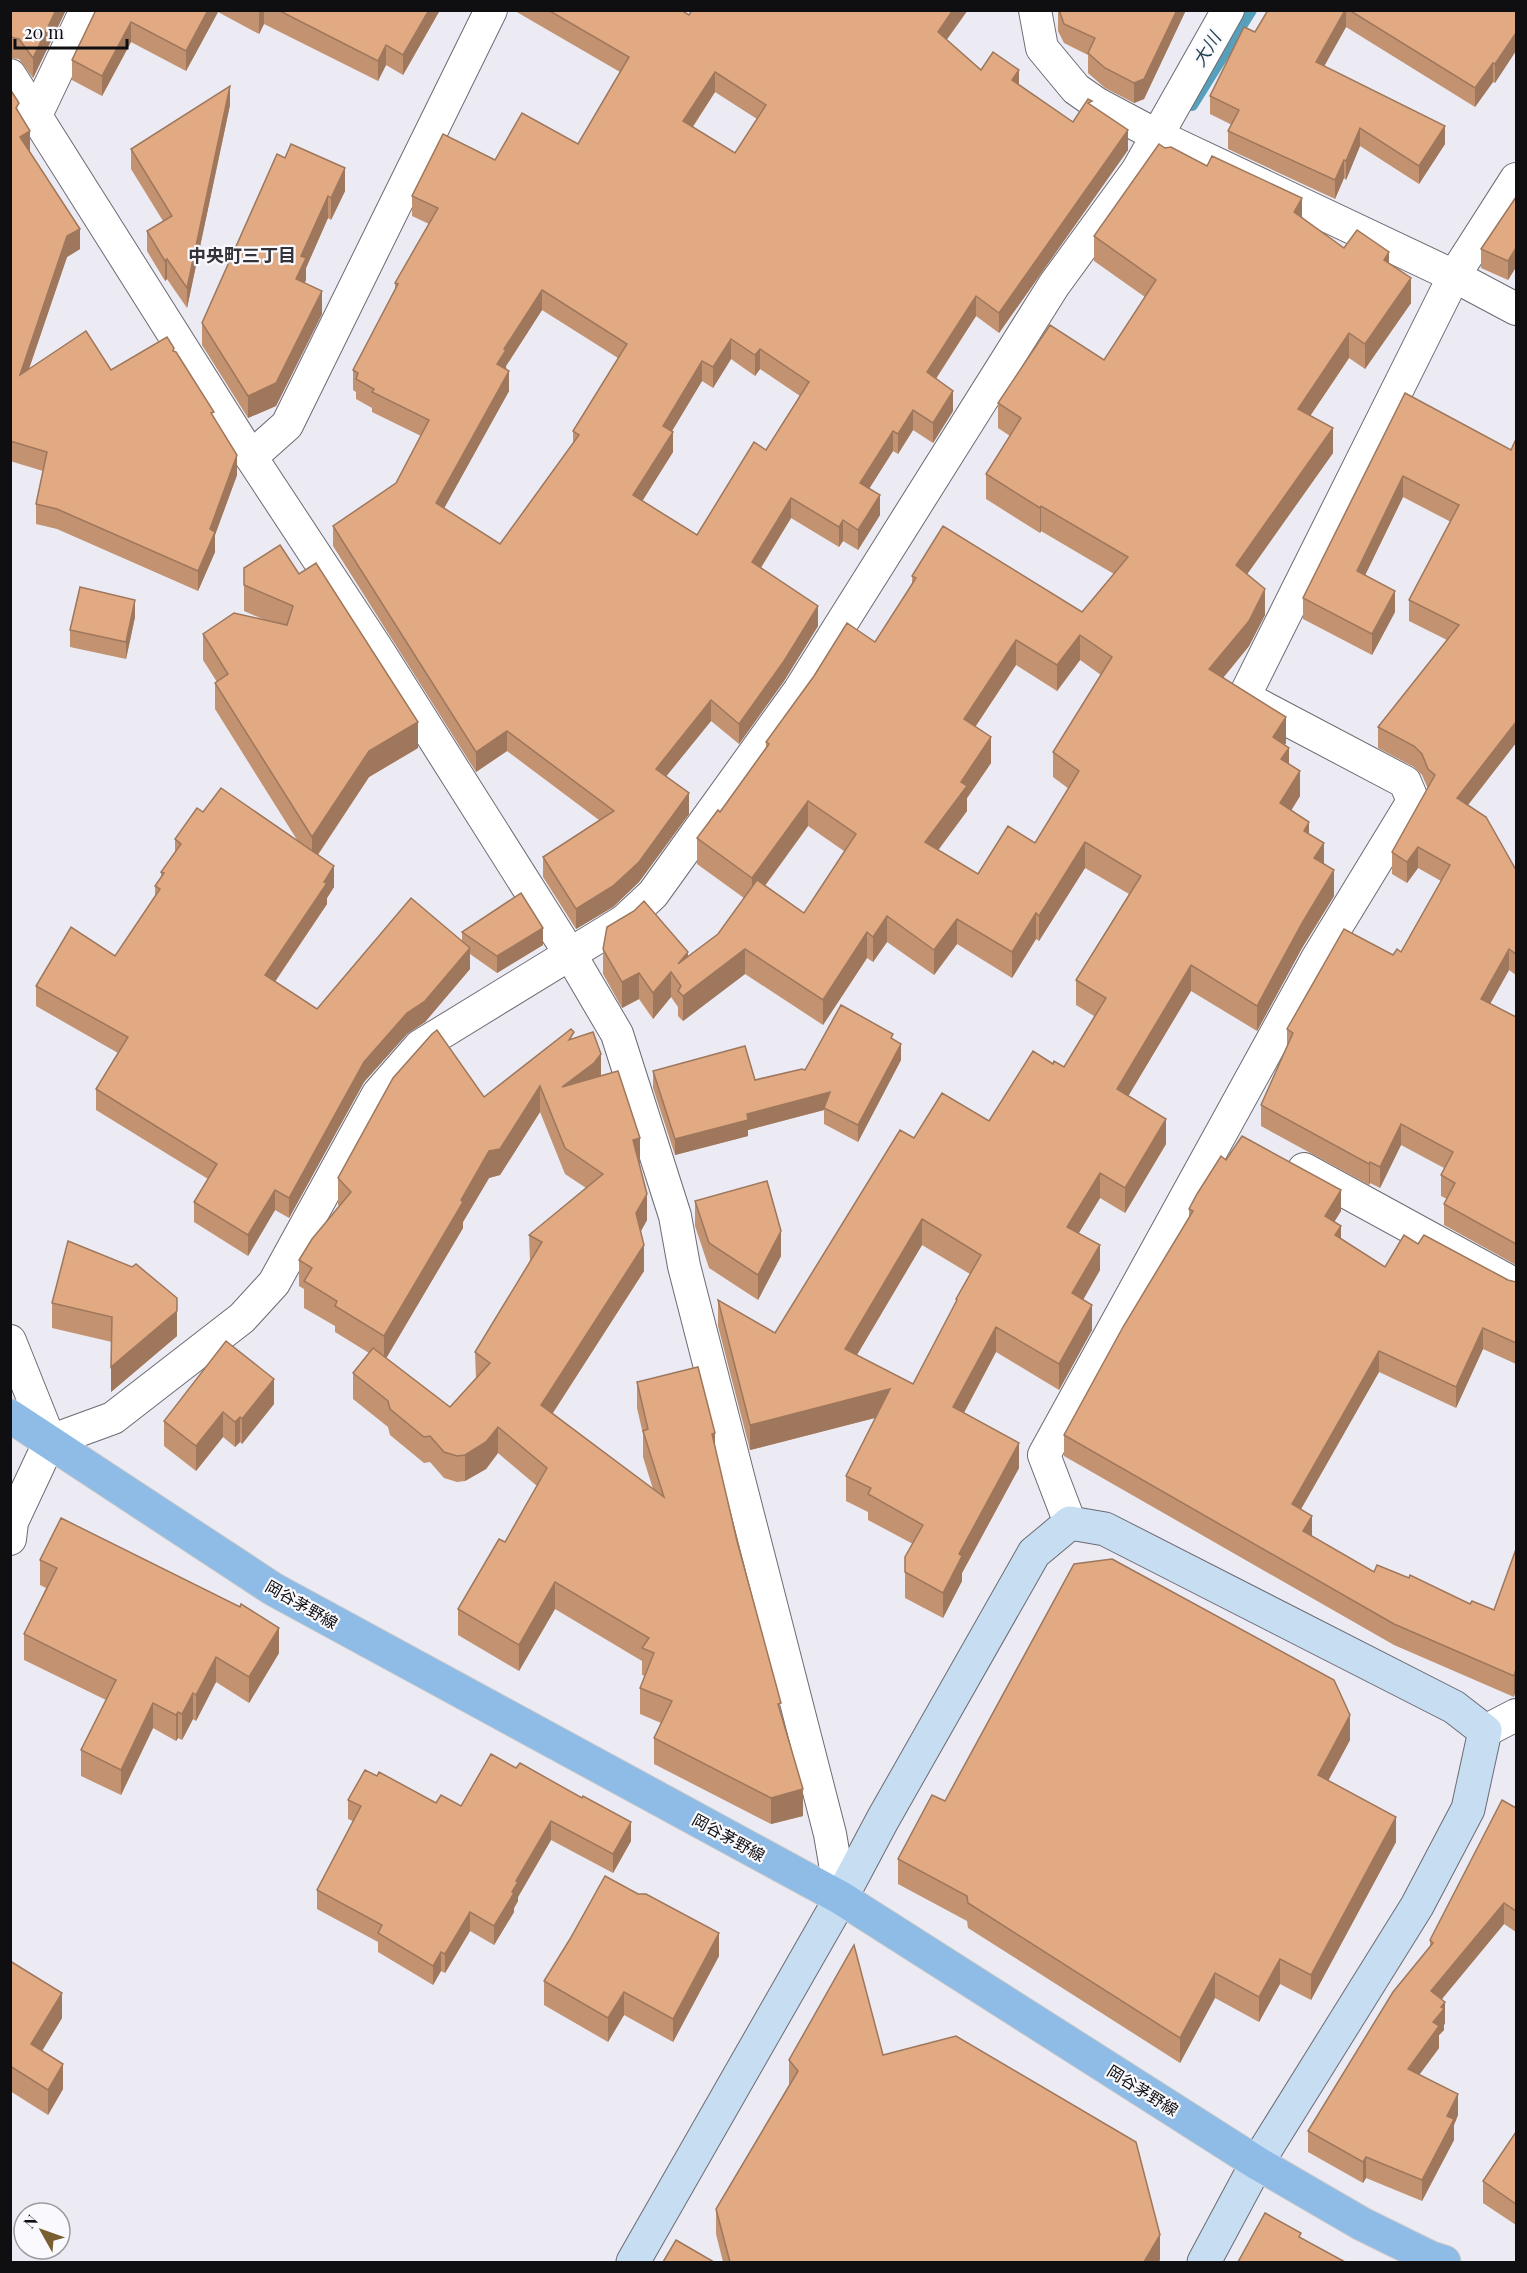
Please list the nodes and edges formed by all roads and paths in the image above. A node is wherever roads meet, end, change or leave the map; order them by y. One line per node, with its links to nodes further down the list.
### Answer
1 (86, 10): 6 (street)
2 (491, 10): 11 (street)
3 (1035, 10): 7 (street)
4 (1228, 10): 7 (street)
5 (10, 75): 6 (street)
6 (36, 115): 11 (street)
7 (1156, 135): 9 (street); 12 (street)
8 (1516, 179): 9 (street)
9 (1454, 276): 10 (street); 18 (street)
10 (1516, 309)
11 (251, 457): 12 (street)
12 (570, 954): 17 (street); 22 (street)
13 (1277, 1155): 14 (street)
14 (1516, 1285)
15 (10, 1341): 17 (street)
16 (10, 1416): 17 (main road, 岡谷茅野線)
17 (50, 1441): 19 (street); 22 (main road, 岡谷茅野線)
18 (1070, 1523): 21 (street); 22 (street)
19 (11, 1528)
20 (1516, 1715): 21 (street)
21 (1485, 1731): 23 (street)
22 (841, 1898): 23 (main road, 岡谷茅野線); 24 (street)
23 (1257, 2163): 25 (street); 26 (main road, 岡谷茅野線)
24 (633, 2262)
25 (1204, 2262)
26 (1444, 2262)

